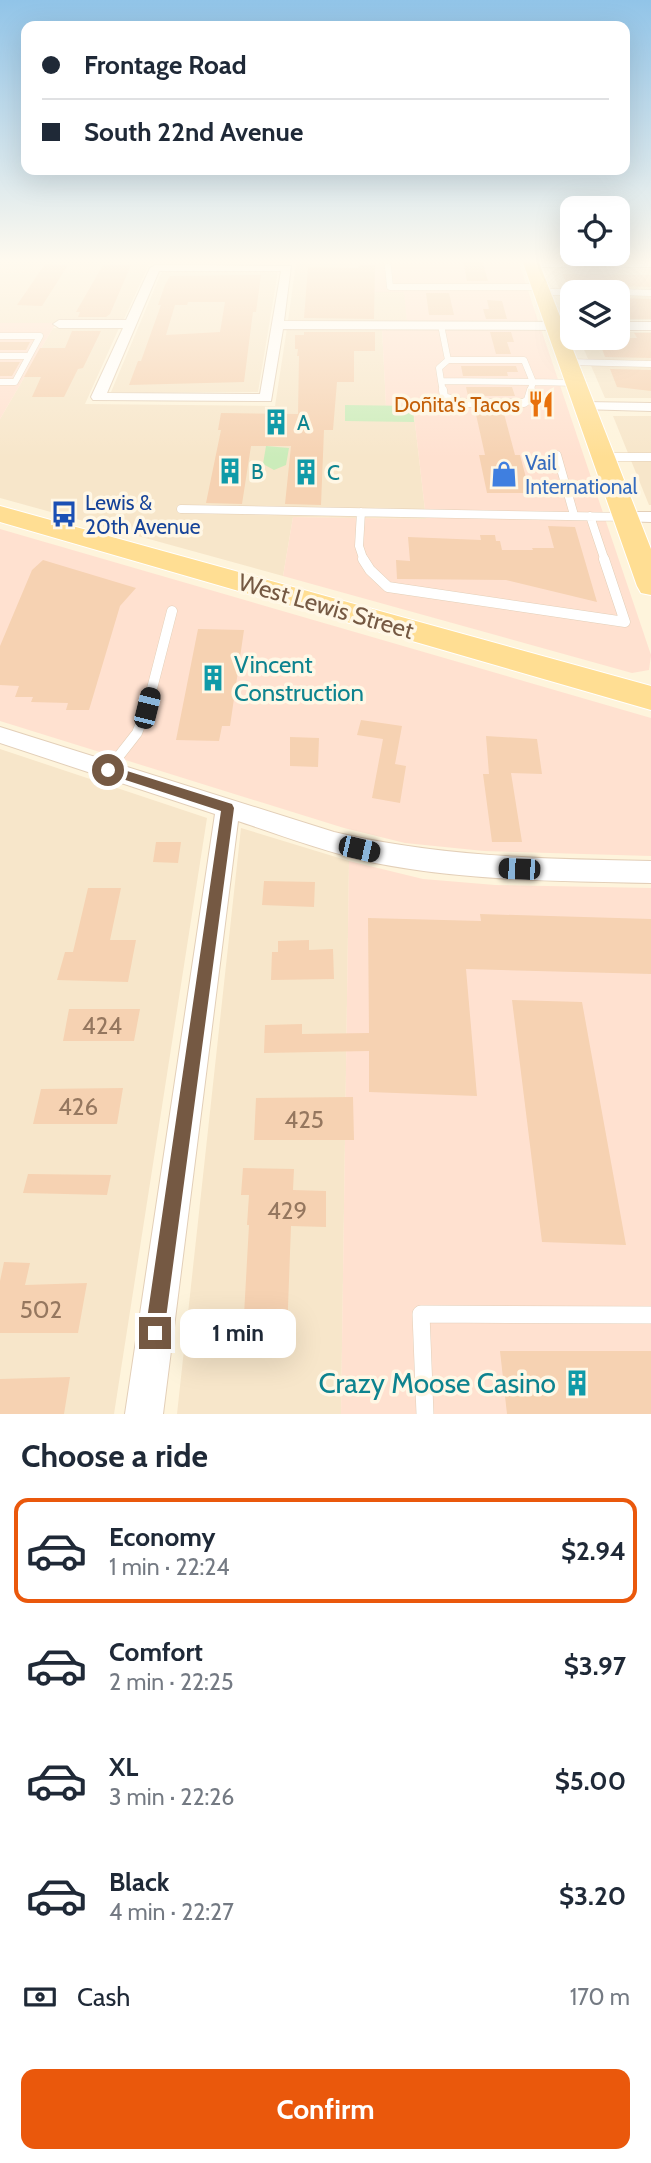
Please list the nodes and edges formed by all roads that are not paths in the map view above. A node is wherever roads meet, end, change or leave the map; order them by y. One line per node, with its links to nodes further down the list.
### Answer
1 (129, 326): 2 (street)
2 (278, 326)
3 (441, 326): 10 (lane)
4 (630, 326): 5 (street)
5 (651, 326)
6 (0, 336): 9 (lane)
7 (568, 350): 12 (main road)
8 (0, 356): 9 (lane)
9 (29, 356): 14 (lane)
10 (448, 360): 13 (lane); 15 (lane)
11 (651, 363): 12 (lane)
12 (572, 373): 15 (lane); 16 (main road)
13 (441, 381): 15 (lane); 15 (lane)
14 (0, 382)
15 (533, 382)
16 (584, 407): 17 (street); 19 (main road)
17 (651, 407)
18 (557, 455): 24 (lane)
19 (603, 457): 20 (lane); 26 (main road)
20 (651, 457)
21 (181, 509): 22 (lane)
22 (361, 512): 24 (lane); 25 (lane)
23 (0, 514): 30 (main road, West Lewis Street)
24 (574, 515): 25 (lane)
25 (590, 516): 26 (lane)
26 (625, 517): 27 (street); 28 (main road)
27 (651, 517)
28 (651, 586)
29 (172, 611): 32 (lane)
30 (651, 698)
31 (0, 735): 32 (street)
32 (108, 770): 33 (street)
33 (228, 808): 34 (street); 36 (street)
34 (651, 872)
35 (651, 1315): 37 (lane)
36 (144, 1414)
37 (425, 1414)

